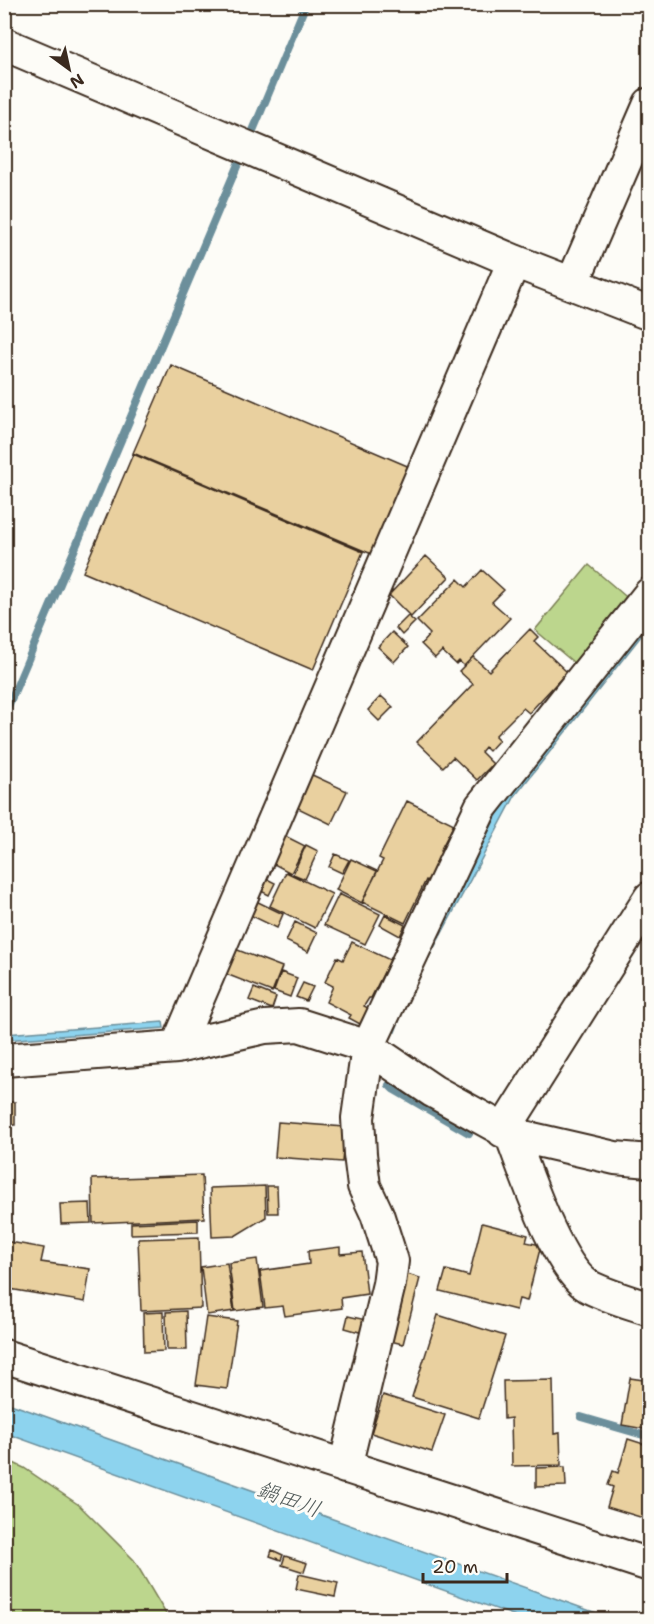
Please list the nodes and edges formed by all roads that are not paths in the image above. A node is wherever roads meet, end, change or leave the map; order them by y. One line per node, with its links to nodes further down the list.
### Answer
1 (4, 44): 3 (street)
2 (650, 104): 4 (street)
3 (514, 261): 4 (street); 8 (street)
4 (573, 282): 5 (street)
5 (650, 314)
6 (650, 594): 9 (street)
7 (650, 898): 11 (street)
8 (177, 1047): 9 (street); 10 (street)
9 (368, 1047): 11 (street); 15 (street)
10 (4, 1060)
11 (507, 1132): 12 (street); 13 (street)
12 (650, 1161)
13 (650, 1309)
14 (4, 1356): 15 (street)
15 (345, 1467): 16 (street)
16 (650, 1564)

